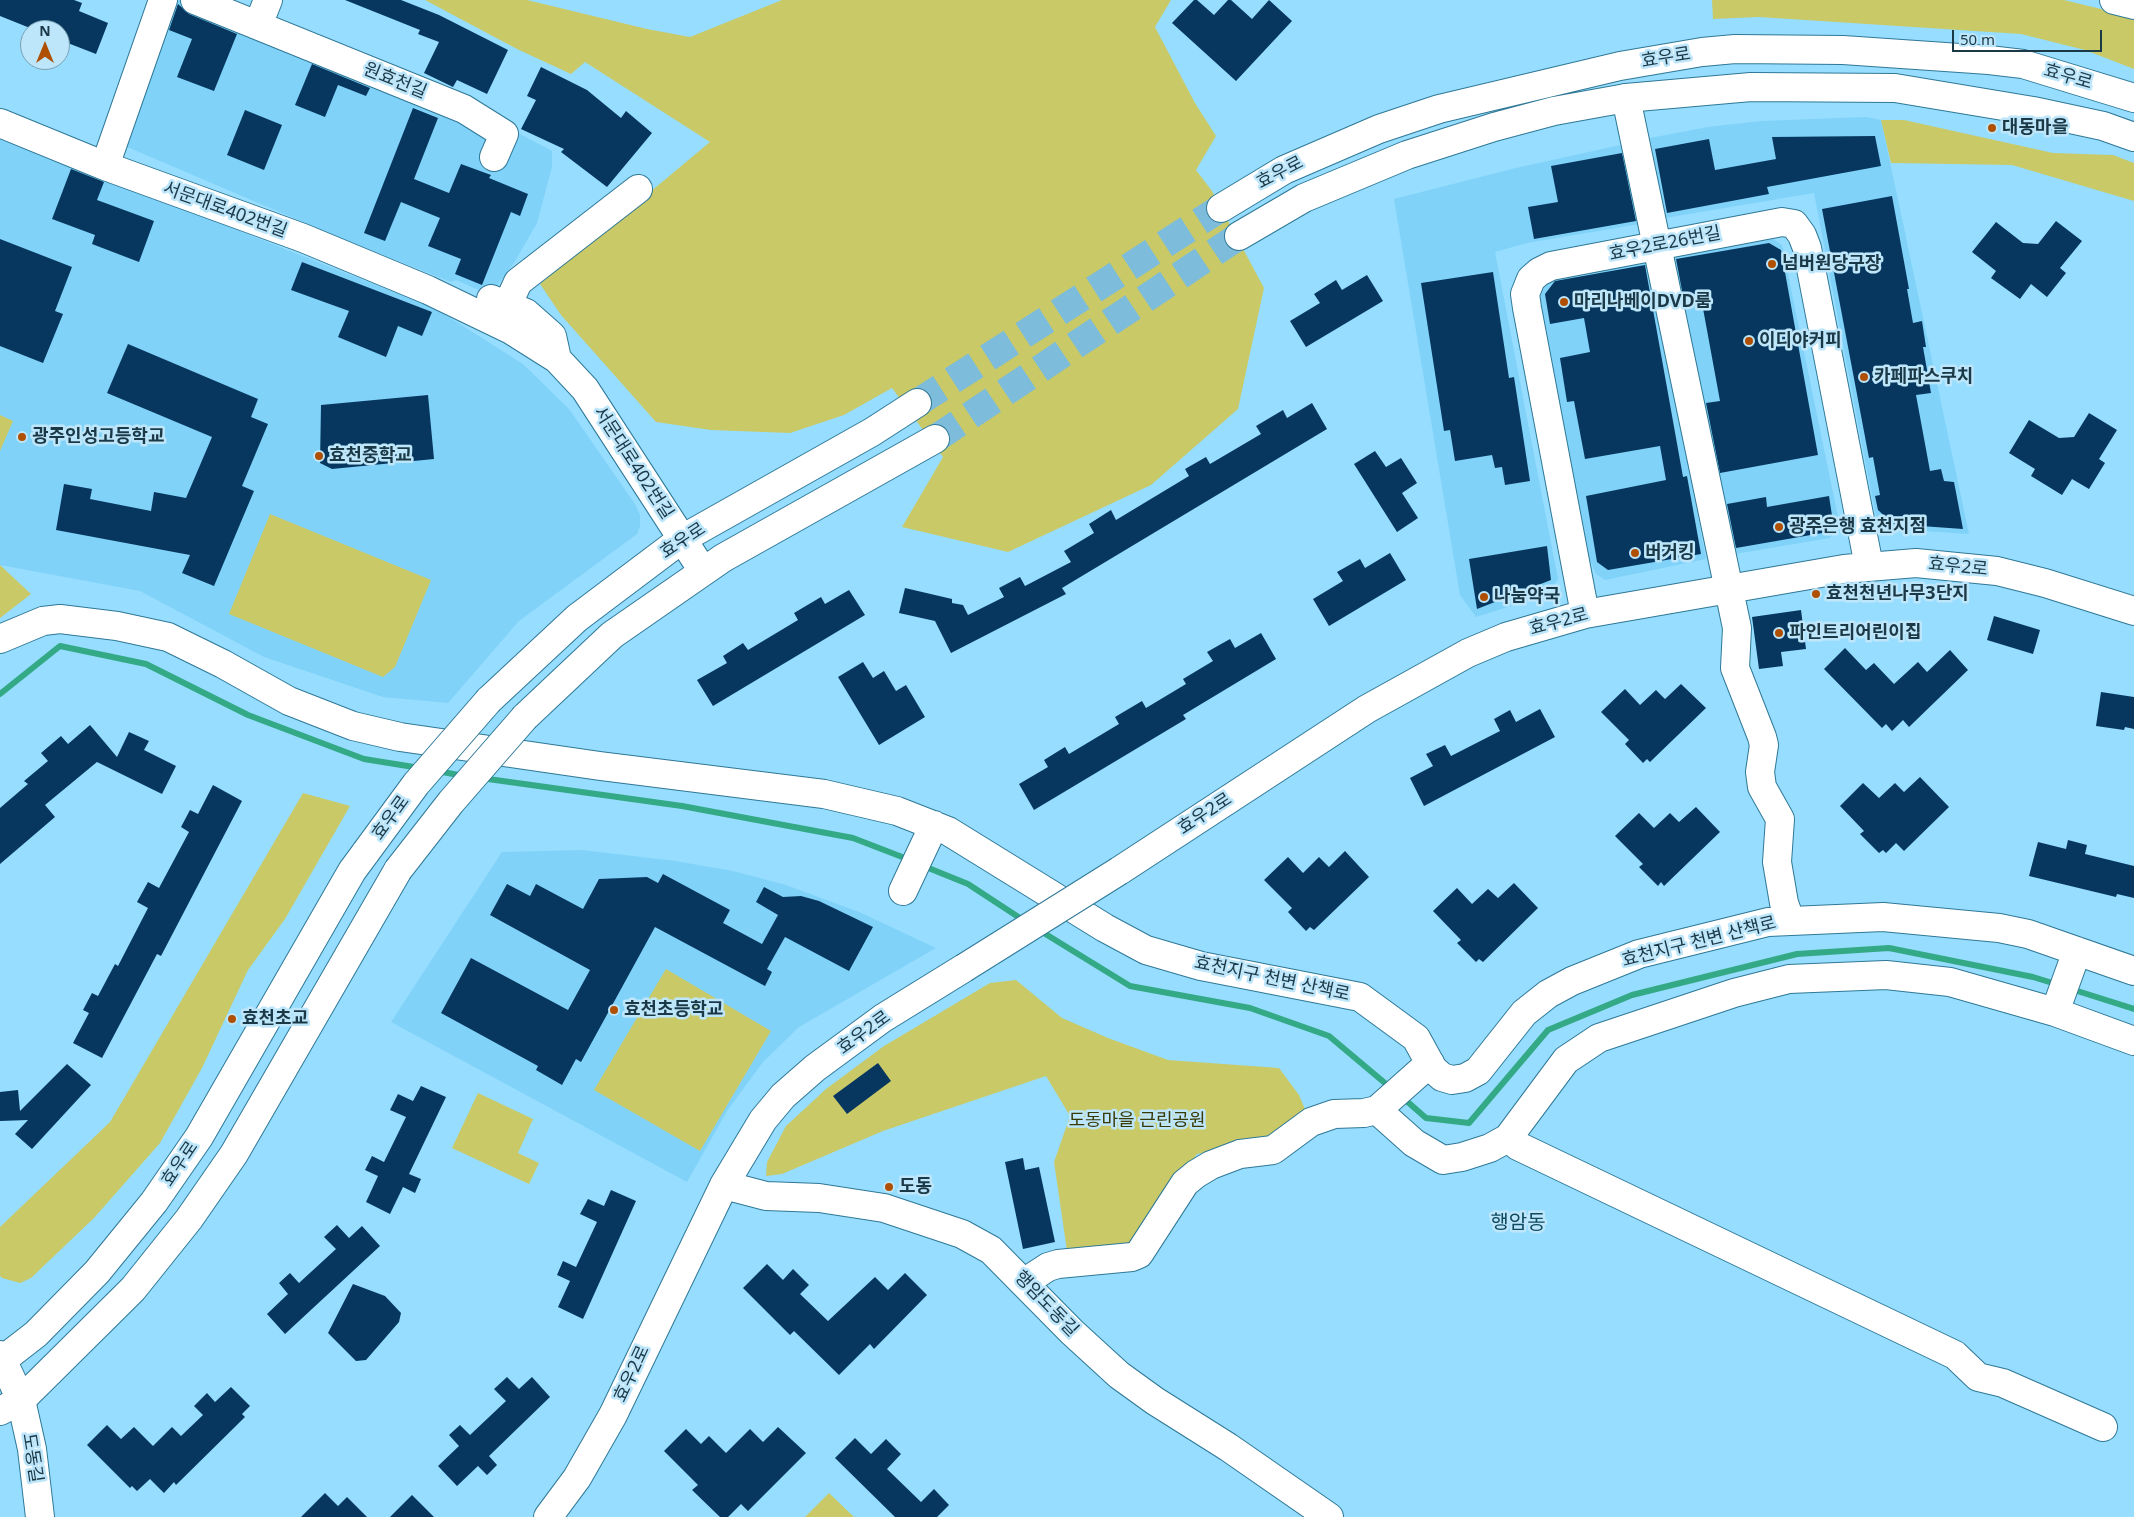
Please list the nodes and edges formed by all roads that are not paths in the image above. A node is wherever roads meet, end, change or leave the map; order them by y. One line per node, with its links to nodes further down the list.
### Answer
1 (163, 0): 12 (street)
2 (195, 0): 6 (street, 원효천길)
3 (268, 0): 6 (street)
4 (2114, 0): 5 (street)
5 (2134, 5)
6 (258, 26): 11 (street, 원효천길)
7 (1626, 98): 10 (street, 효우로); 15 (street, 효우로); 16 (street)
8 (2134, 98): 14 (street, 효우로)
9 (0, 123): 12 (street, 서문대로402번길)
10 (2134, 137)
11 (494, 157)
12 (105, 166): 17 (street, 서문대로402번길)
13 (638, 189): 18 (street)
14 (1221, 208)
15 (1239, 236)
16 (1656, 245): 23 (street, 효우2로26번길); 25 (street); 27 (street, 효우2로26번길)
17 (448, 300): 18 (street, 서문대로402번길); 19 (street, 서문대로402번길)
18 (508, 304): 19 (street, 서문대로402번길)
19 (557, 359): 22 (street, 서문대로402번길)
20 (917, 403): 22 (street, 효우로)
21 (935, 439): 24 (street, 효우로)
22 (682, 539): 24 (street, 서문대로402번길); 41 (street, 효우로, bridge)
23 (1869, 566): 25 (street, 효우2로); 26 (street, 효우2로)
24 (703, 571): 42 (street, 효우로, bridge)
25 (1728, 590): 27 (street, 효우2로); 31 (street)
26 (2134, 611)
27 (1585, 614): 39 (street, 효우2로, bridge)
28 (0, 639): 29 (street, 효천지구 천변 산책로)
29 (930, 832): 30 (street); 36 (street, 효천지구 천변 산책로)
30 (905, 887)
31 (1790, 920): 32 (street, 효천지구 천변 산책로); 36 (street, 효천지구 천변 산책로)
32 (2073, 963): 33 (street, 효천지구 천변 산책로); 34 (street)
33 (2134, 971)
34 (2057, 1006): 35 (street); 38 (street)
35 (2134, 1041)
36 (1430, 1064): 37 (street)
37 (1382, 1106): 38 (street); 40 (street)
38 (1508, 1138): 43 (street)
39 (724, 1185): 40 (street, 행암도동길); 46 (street, 효우2로)
40 (1024, 1282): 44 (street, 행암도동길)
41 (1, 1359): 42 (street, 도동길)
42 (11, 1406): 45 (street, 도동길)
43 (2103, 1427)
44 (1302, 1508): 47 (street, 행암도동길)
45 (40, 1517)
46 (548, 1517)
47 (1329, 1517)

